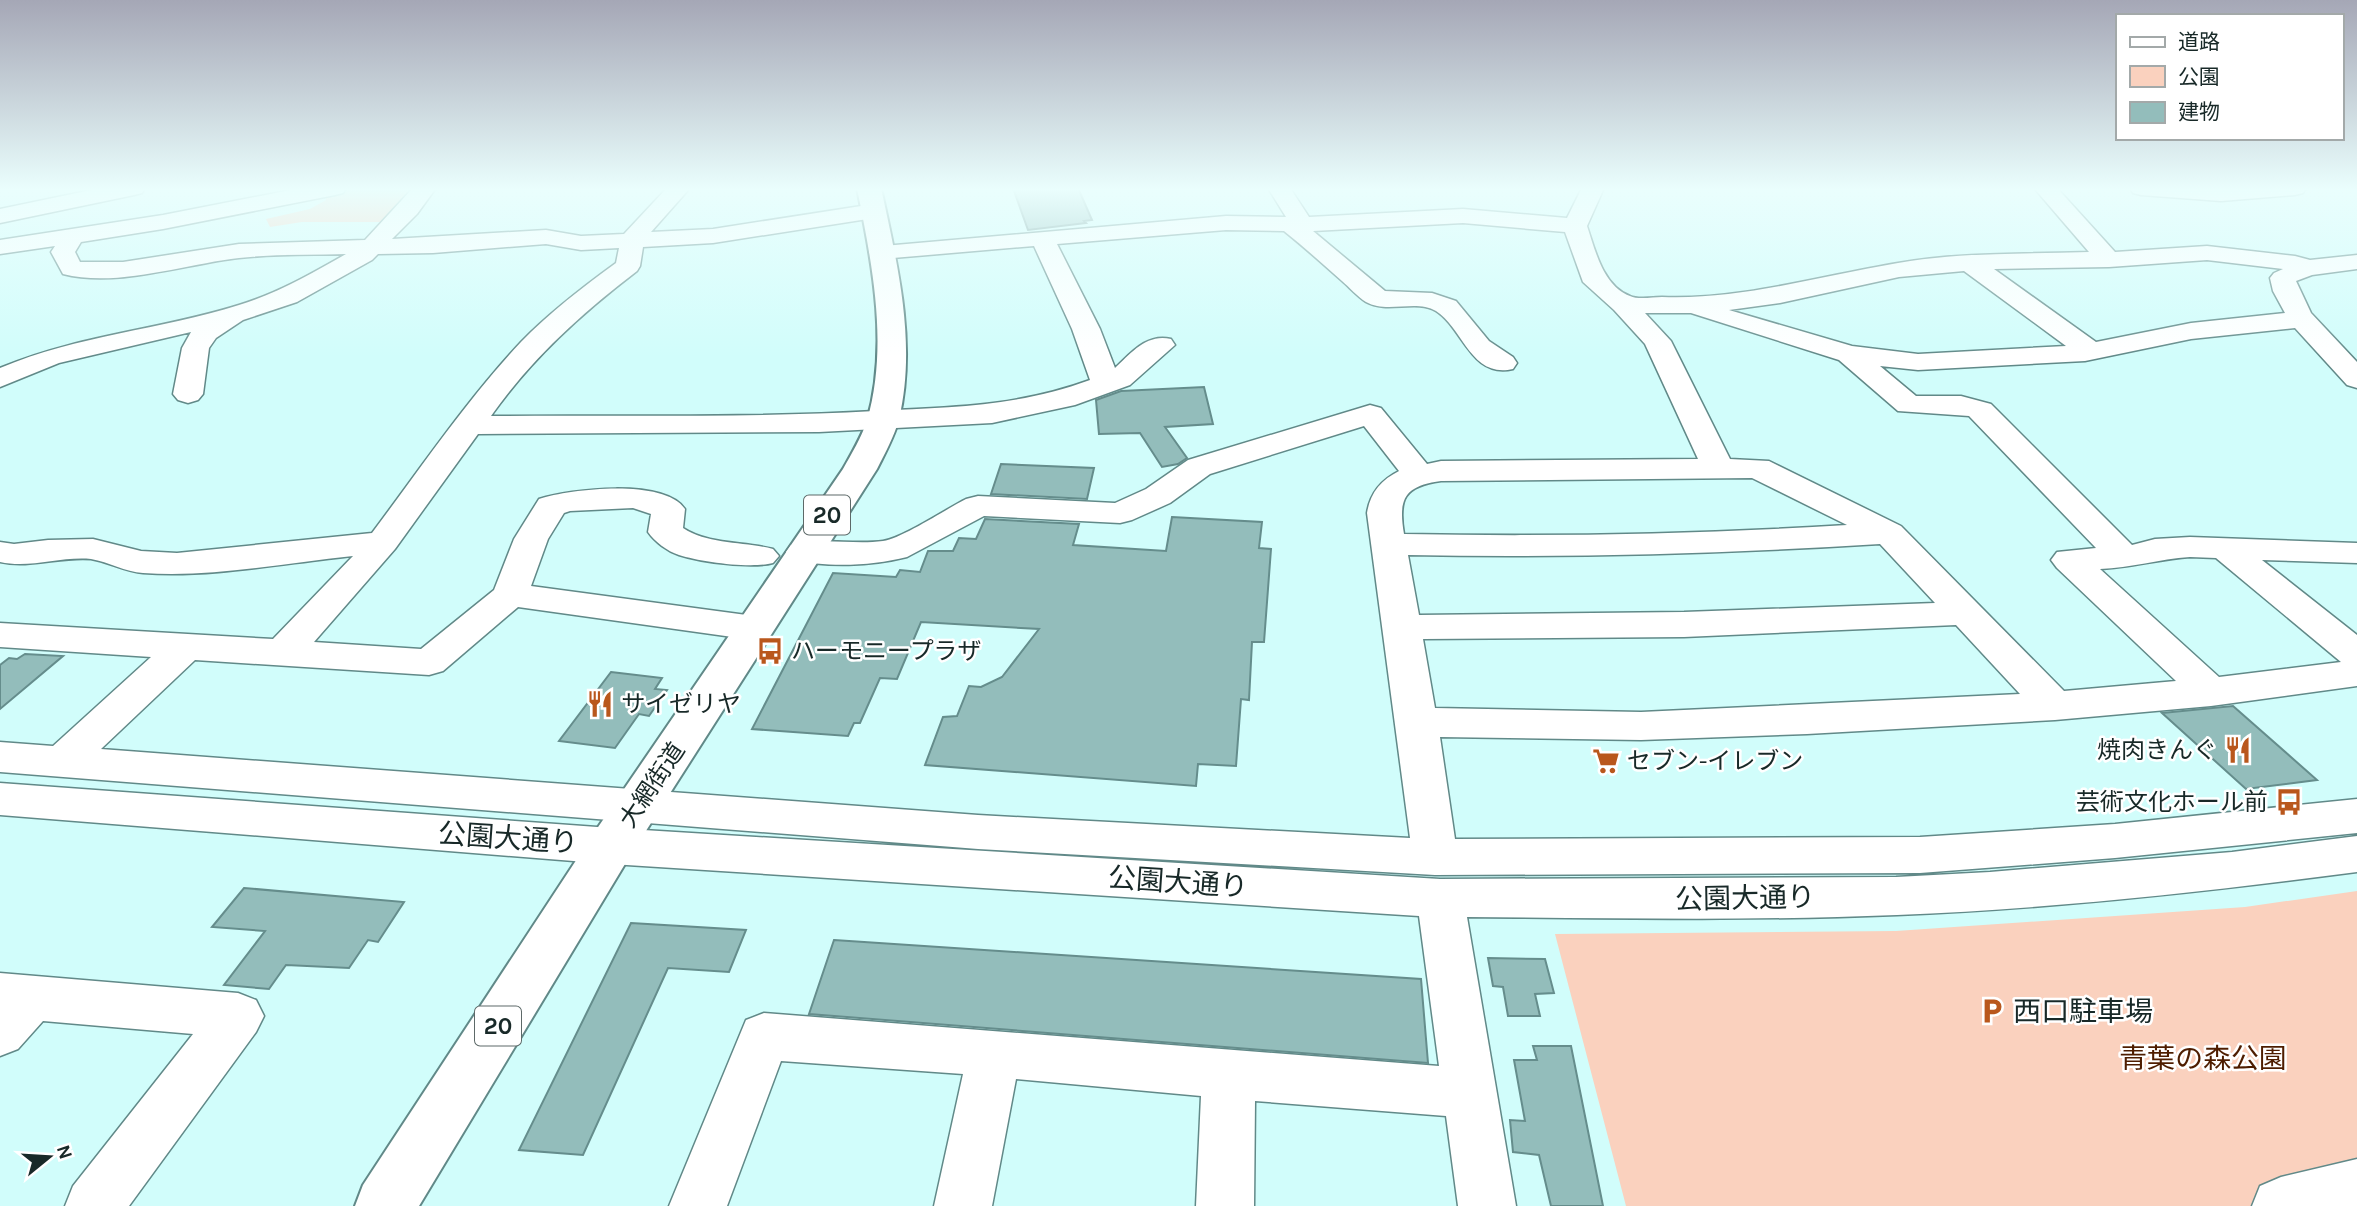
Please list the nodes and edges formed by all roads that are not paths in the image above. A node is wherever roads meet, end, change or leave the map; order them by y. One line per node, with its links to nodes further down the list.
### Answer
1 (21, 244): 12 (street)
2 (68, 244): 13 (street)
3 (373, 244): 13 (street)
4 (464, 244): 13 (street)
5 (632, 244): 32 (street)
6 (880, 244): 14 (main road, 大網街道 / 20)
7 (977, 244): 14 (street)
8 (1045, 244): 29 (street)
9 (1318, 244): 26 (street)
10 (1581, 244): 19 (street)
11 (2095, 244): 15 (street)
12 (0, 247)
13 (370, 247): 21 (street)
14 (881, 252): 31 (main road, 大網街道 / 20)
15 (2109, 260): 16 (street); 18 (street)
16 (1968, 262): 20 (street); 24 (street)
17 (2357, 262): 18 (street)
18 (2307, 268): 22 (street)
19 (1623, 304): 20 (street); 33 (street)
20 (1687, 306): 25 (street)
21 (245, 312): 27 (street); 30 (street)
22 (2303, 319): 24 (street); 28 (street)
23 (1161, 345): 29 (street)
24 (2092, 352): 25 (street)
25 (1849, 354): 43 (street)
26 (1503, 363)
27 (0, 378)
28 (2357, 379)
29 (1106, 384): 31 (street)
30 (188, 394)
31 (882, 421): 32 (street); 40 (main road, 大網街道 / 20)
32 (470, 425): 36 (street)
33 (1718, 467): 34 (street); 35 (street)
34 (1418, 474): 37 (street); 40 (street)
35 (1889, 533): 37 (street); 45 (street)
36 (383, 542): 39 (street); 50 (street)
37 (1391, 544): 46 (street)
38 (2226, 549): 41 (street); 43 (street); 51 (street)
39 (0, 552)
40 (803, 552): 47 (main road, 大網街道 / 20)
41 (2357, 553)
42 (761, 556): 44 (street)
43 (2125, 558): 53 (street)
44 (510, 595): 47 (street); 50 (street)
45 (1967, 613): 46 (street); 54 (street)
46 (1401, 627): 55 (street)
47 (754, 628): 60 (main road, 大網街道 / 20)
48 (0, 635): 49 (street)
49 (184, 648): 50 (street); 57 (street)
50 (283, 652)
51 (2357, 654)
52 (2357, 673): 53 (street)
53 (2211, 692): 54 (street)
54 (2055, 706): 55 (street)
55 (1417, 722): 62 (street)
56 (0, 757): 57 (street, 公園大通り)
57 (62, 762): 60 (street, 公園大通り)
58 (8, 808): 60 (street, 公園大通り)
59 (2357, 816): 62 (street, 公園大通り)
60 (625, 825): 62 (street, 公園大通り); 69 (main road, 大網街道 / 20)
61 (2357, 854): 62 (street, 公園大通り)
62 (1438, 878): 66 (street)
63 (11, 1008): 68 (street)
64 (994, 1053): 65 (street); 70 (street); 71 (street)
65 (1229, 1074): 66 (street); 72 (street)
66 (1469, 1092): 73 (street)
67 (2357, 1187): 74 (street)
68 (94, 1206)
69 (385, 1206)
70 (698, 1206)
71 (963, 1206)
72 (1225, 1206)
73 (1487, 1206)
74 (2281, 1206)

